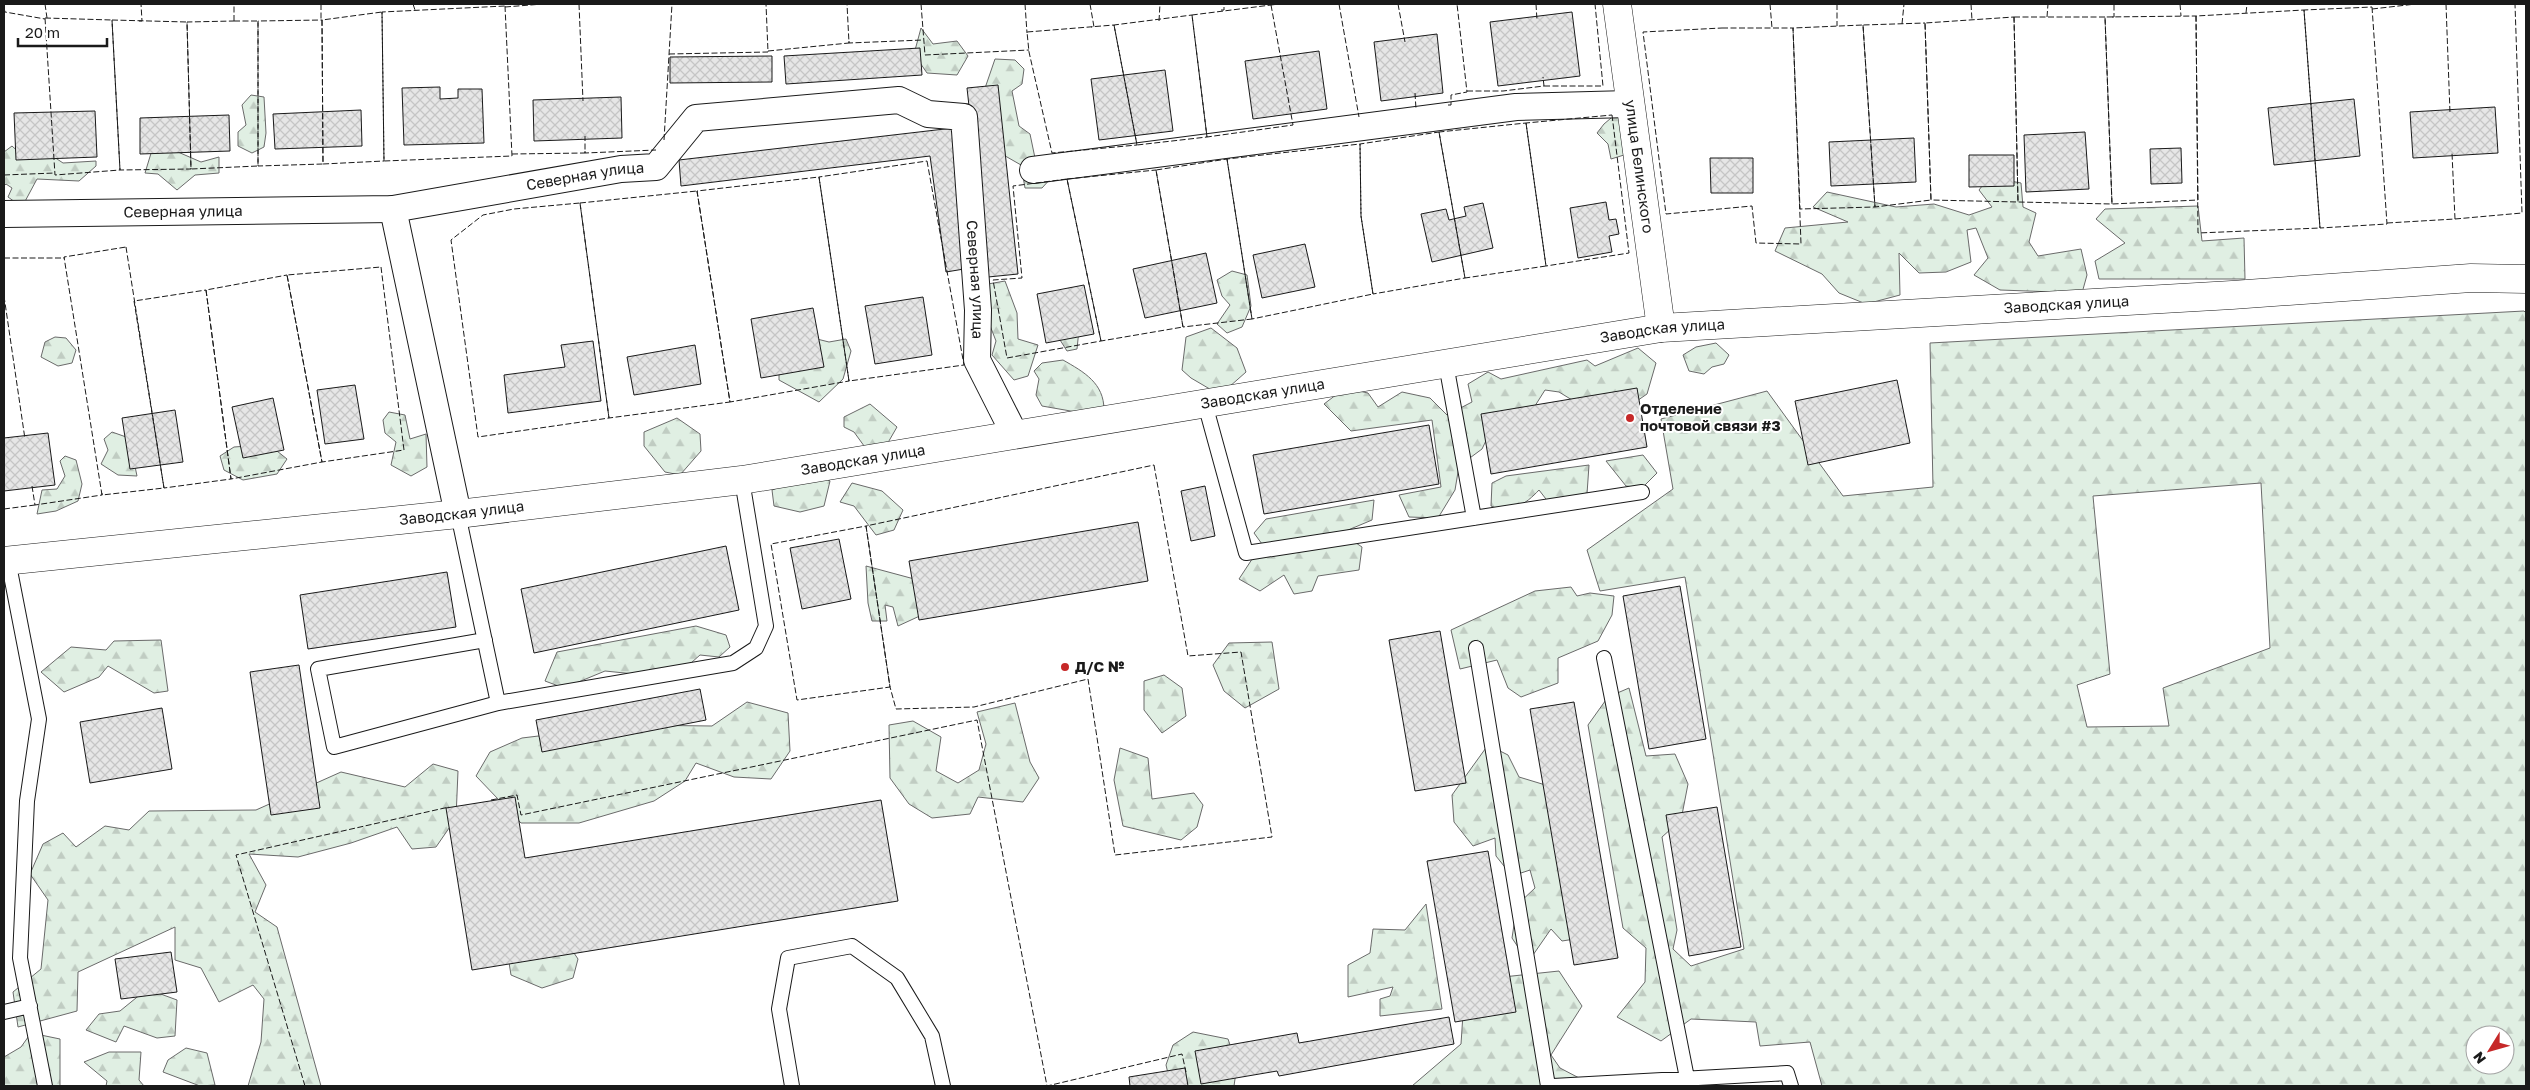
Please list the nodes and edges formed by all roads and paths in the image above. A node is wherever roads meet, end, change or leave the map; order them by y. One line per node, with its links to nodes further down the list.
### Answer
1 (1617, 4): 2 (street, улица Белинского)
2 (1629, 104): 3 (street); 7 (street, улица Белинского)
3 (1033, 170)
4 (393, 210): 5 (street, Северная улица); 10 (street, Северная улица); 13 (street)
5 (4, 214)
6 (2526, 279): 7 (street, Заводская улица)
7 (1661, 328): 8 (street, Заводская улица)
8 (1446, 364): 9 (street, Заводская улица); 14 (lane)
9 (1205, 404): 10 (street, Заводская улица); 14 (lane)
10 (1015, 435): 11 (street, Заводская улица)
11 (742, 480): 13 (street, Заводская улица); 19 (lane)
12 (1642, 492): 14 (lane)
13 (458, 514): 15 (street, Заводская улица); 16 (lane)
14 (1474, 518)
15 (6, 561): 20 (lane)
16 (485, 640): 19 (lane); 19 (lane)
17 (1476, 648): 26 (lane)
18 (1604, 658): 22 (lane)
19 (498, 703)
20 (30, 1006): 21 (lane); 23 (lane)
21 (4, 1012)
22 (1687, 1078): 27 (lane); 28 (lane)
23 (45, 1086)
24 (792, 1086): 25 (lane)
25 (943, 1086)
26 (1548, 1086)
27 (1552, 1086)
28 (1791, 1086)

